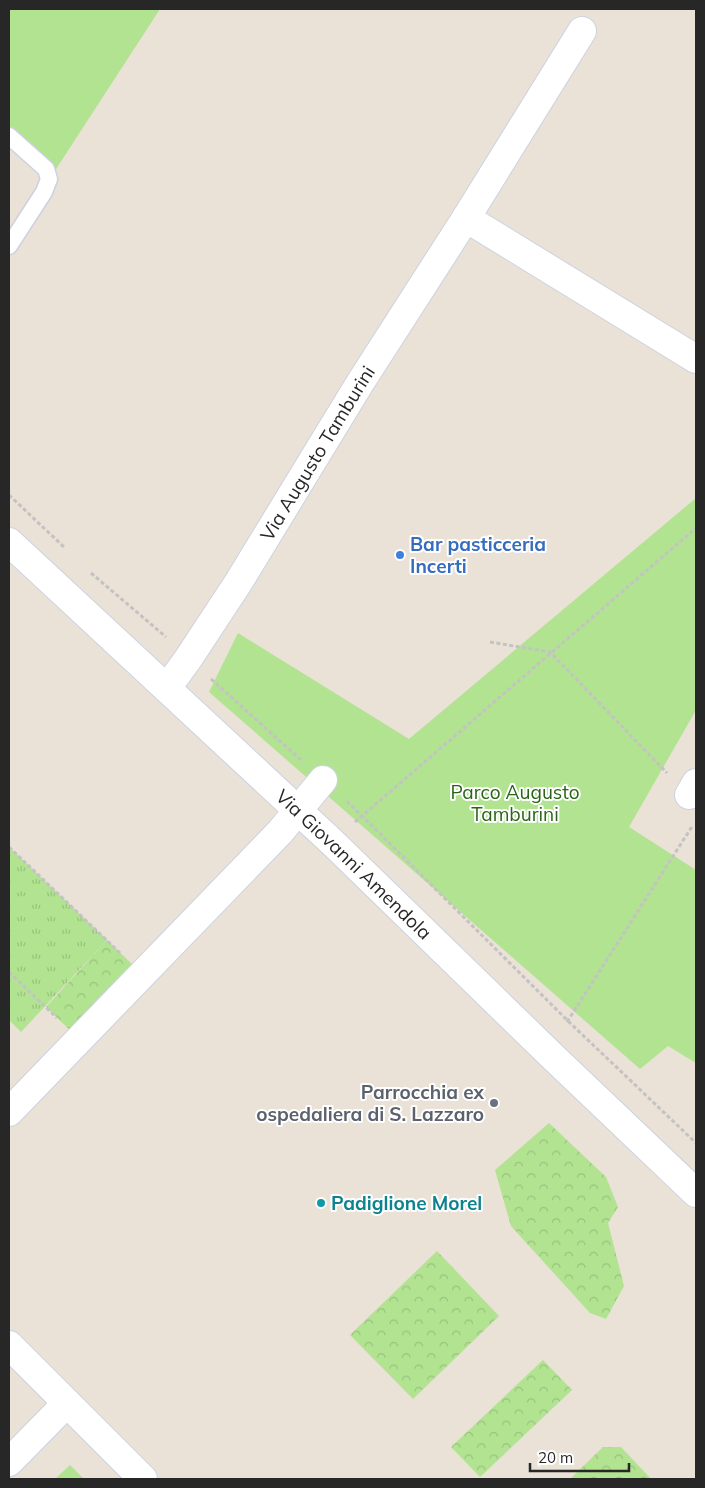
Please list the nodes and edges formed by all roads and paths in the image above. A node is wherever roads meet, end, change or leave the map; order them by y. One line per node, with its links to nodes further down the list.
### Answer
1 (582, 32): 3 (street, Via Augusto Tamburini)
2 (9, 136): 4 (lane)
3 (466, 218): 5 (street); 10 (street, Via Augusto Tamburini)
4 (9, 246)
5 (696, 359)
6 (696, 528): 9 (path)
7 (9, 542): 10 (street, Via Giovanni Amendola)
8 (490, 642): 9 (path)
9 (550, 652): 12 (path); 14 (path)
10 (167, 688): 13 (street, Via Giovanni Amendola)
11 (323, 780): 13 (street); 14 (path)
12 (692, 789): 19 (path)
13 (299, 810): 15 (street, Via Giovanni Amendola); 18 (street)
14 (363, 815): 15 (path); 19 (path)
15 (333, 843): 21 (street, Via Giovanni Amendola)
16 (9, 847): 18 (path)
17 (9, 972): 20 (path)
18 (142, 974): 20 (street)
19 (568, 1021): 21 (path); 23 (path)
20 (80, 1039): 22 (street)
21 (551, 1055): 24 (street, Via Giovanni Amendola)
22 (9, 1112)
23 (696, 1143)
24 (696, 1193)
25 (9, 1345): 26 (street)
26 (67, 1403): 27 (street); 28 (street)
27 (9, 1462)
28 (143, 1479)

